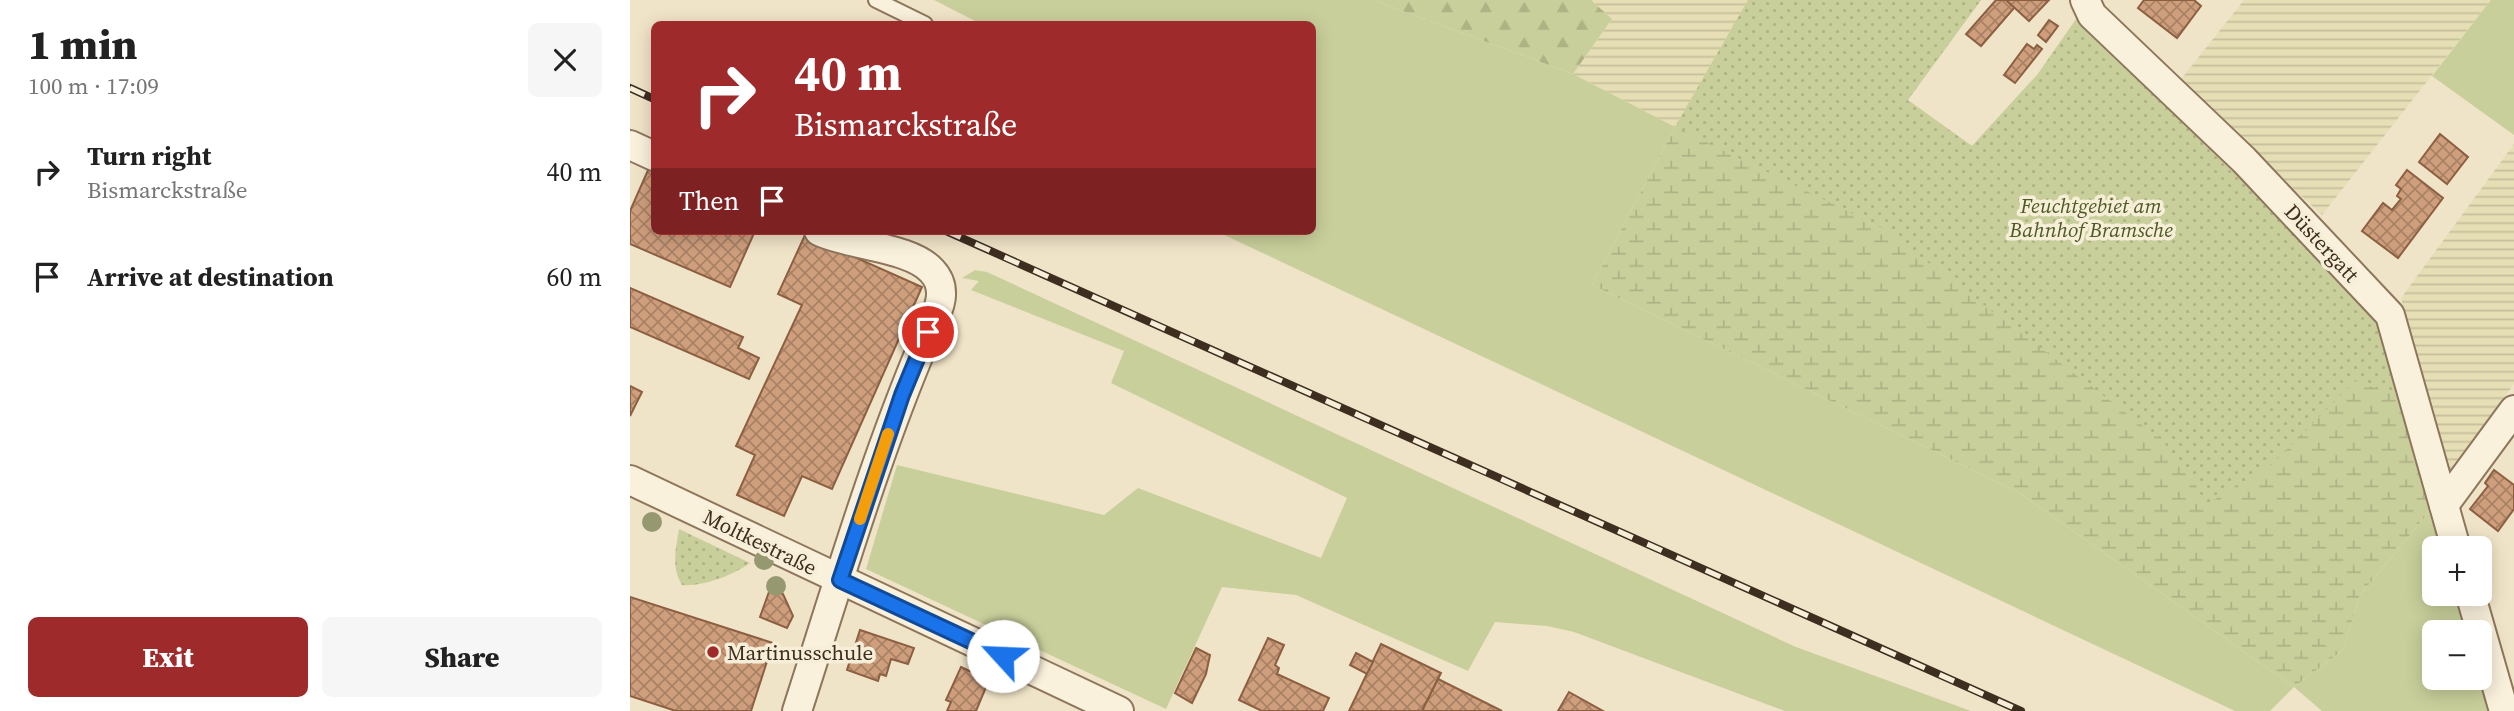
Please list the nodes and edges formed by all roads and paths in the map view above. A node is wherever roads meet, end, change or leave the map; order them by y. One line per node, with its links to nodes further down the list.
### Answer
1 (876, 0): 3 (lane)
2 (2085, 0): 9 (street, Düstergatt)
3 (919, 21)
4 (630, 145): 5 (street)
5 (651, 155)
6 (828, 235): 11 (street)
7 (2514, 410): 9 (street)
8 (630, 480): 11 (street, Moltkestraße)
9 (2444, 505): 10 (street, Düstergatt)
10 (2453, 536)
11 (840, 580): 13 (street); 14 (street, Moltkestraße)
12 (2474, 606): 15 (street)
13 (797, 711)
14 (1119, 711)
15 (2504, 711)

